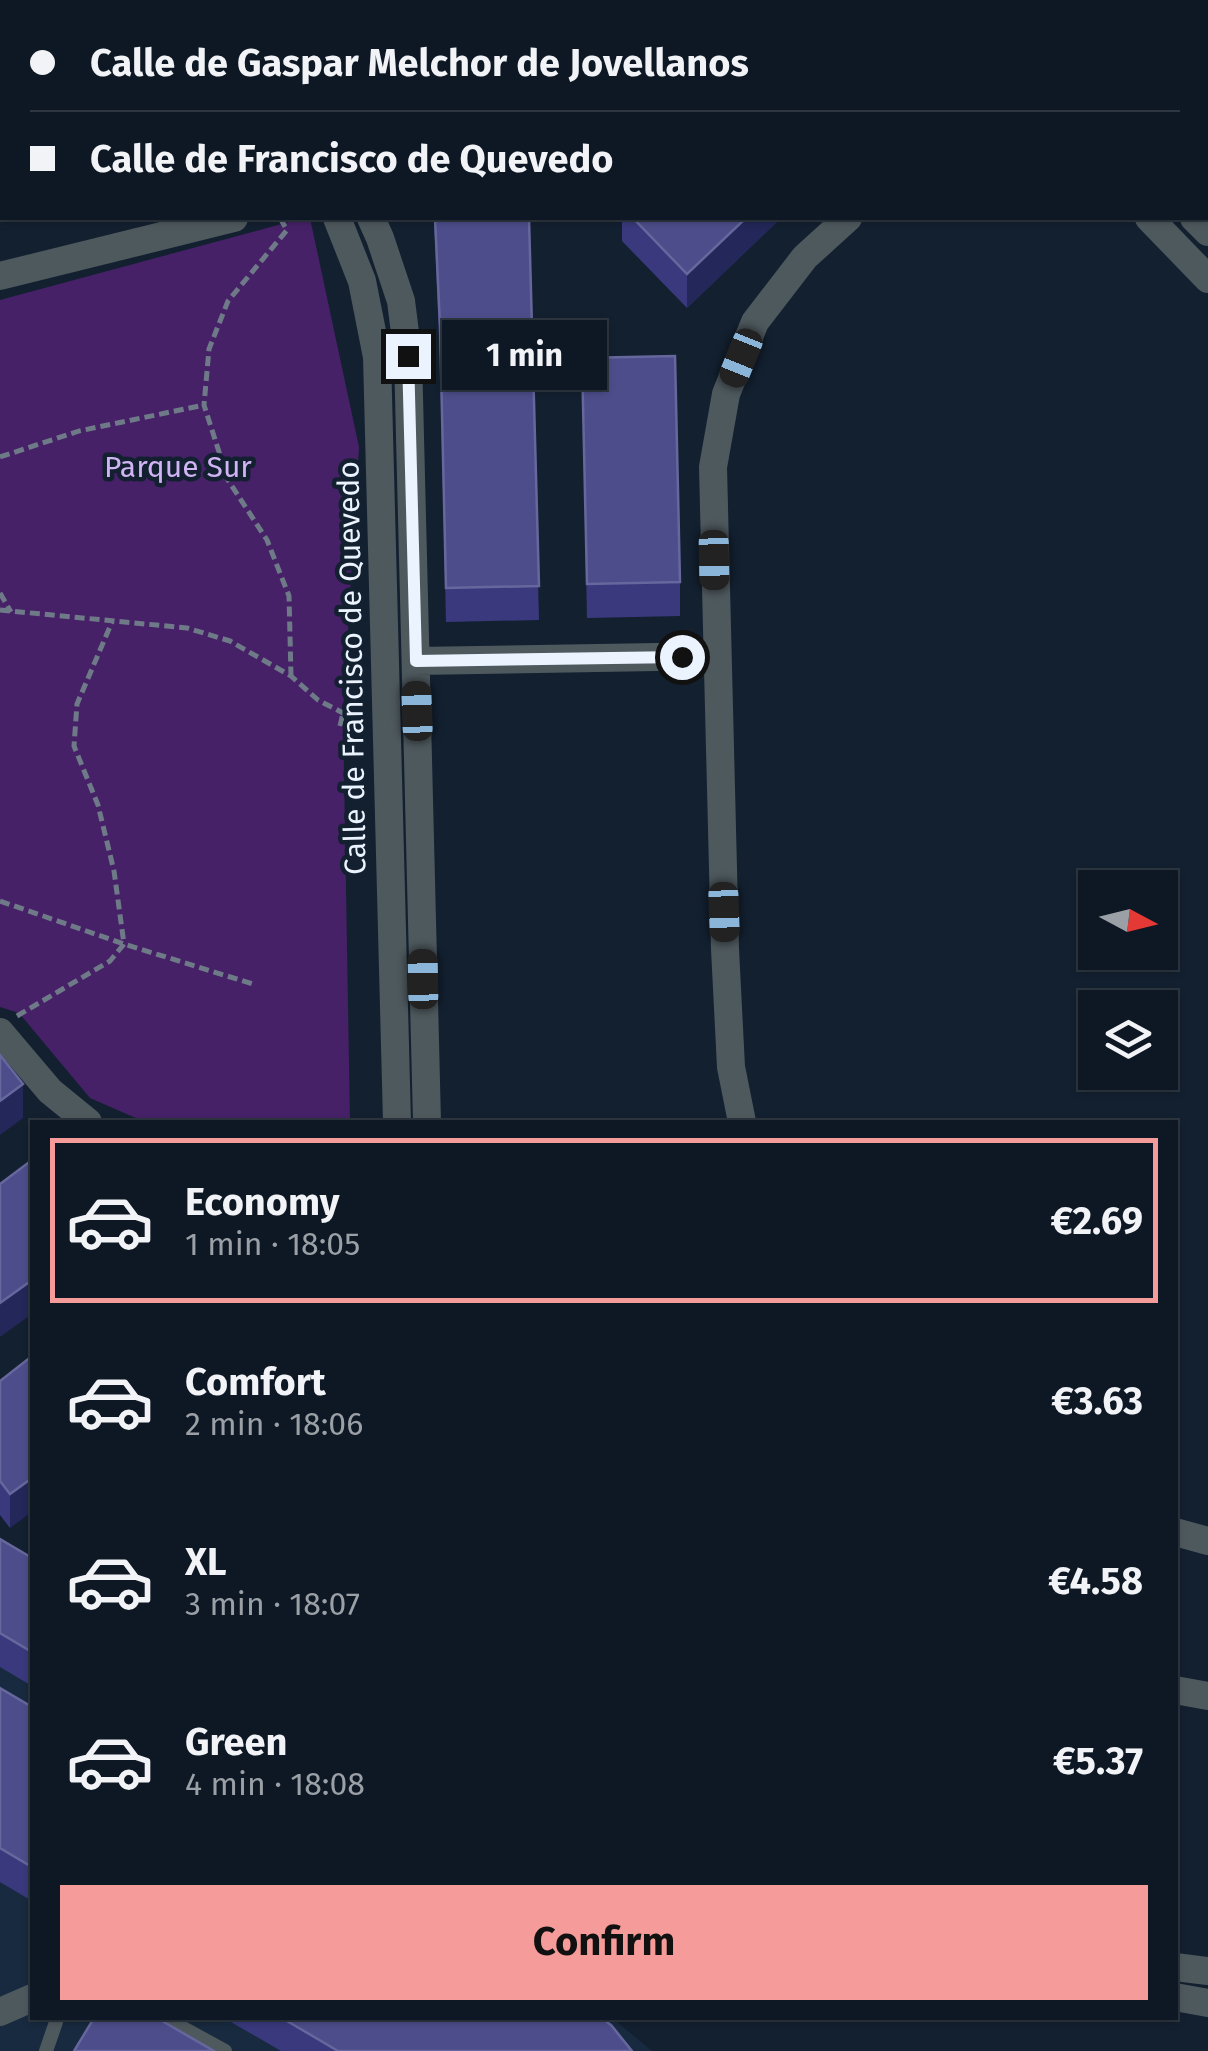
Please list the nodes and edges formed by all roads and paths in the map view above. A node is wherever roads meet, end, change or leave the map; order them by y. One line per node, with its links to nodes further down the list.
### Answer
1 (226, 220): 7 (street)
2 (281, 220): 9 (path)
3 (338, 220): 24 (street, Calle de Francisco de Quevedo)
4 (372, 220): 16 (street, Calle de Francisco de Quevedo)
5 (846, 220): 15 (street)
6 (1150, 220): 8 (street)
7 (0, 276)
8 (1208, 279)
9 (204, 406): 10 (path); 17 (path)
10 (0, 457)
11 (0, 593): 13 (path)
12 (0, 610): 13 (path)
13 (11, 612): 14 (path)
14 (112, 622): 17 (path); 20 (path)
15 (717, 656): 16 (street); 26 (street)
16 (416, 661): 25 (street, Calle de Francisco de Quevedo)
17 (291, 676): 18 (path)
18 (340, 726)
19 (0, 900): 20 (path)
20 (124, 944): 21 (path); 22 (path)
21 (256, 986)
22 (1, 1033): 23 (street)
23 (85, 1120)
24 (397, 1120)
25 (427, 1120)
26 (742, 1120)
27 (1178, 1533): 28 (street)
28 (1208, 1541)
29 (1178, 1691): 30 (street)
30 (1208, 1696)
31 (1178, 1967): 32 (street)
32 (1208, 1972)
33 (1178, 1997): 35 (street)
34 (30, 1999): 36 (street)
35 (1208, 2003)
36 (0, 2012)
37 (56, 2020): 39 (lane)
38 (169, 2020): 40 (lane)
39 (46, 2051)
40 (225, 2051)

